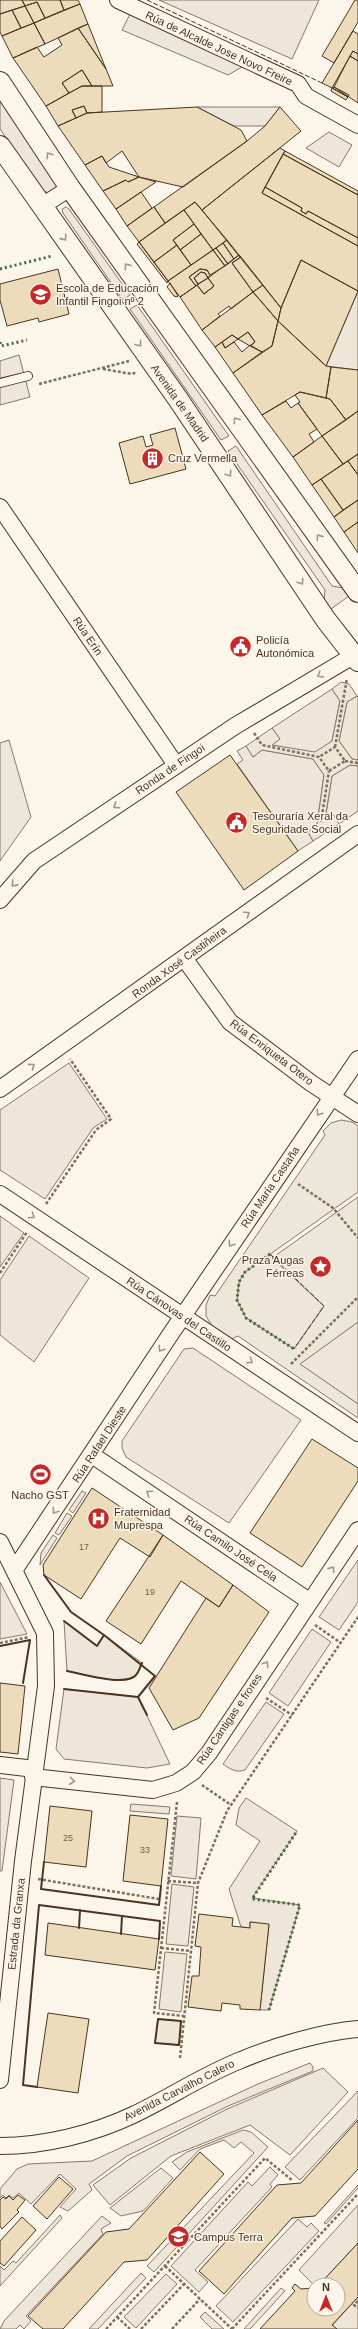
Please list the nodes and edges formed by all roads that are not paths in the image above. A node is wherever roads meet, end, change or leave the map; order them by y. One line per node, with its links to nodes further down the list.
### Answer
1 (118, 0): 3 (street, Rúa de Alcalde Jose Novo Freire)
2 (0, 82): 5 (street, one-way to 2)
3 (358, 124)
4 (0, 146): 6 (street, Avenida de Madrid)
5 (70, 188): 6 (street); 10 (street, one-way to 5)
6 (42, 206): 11 (street, Avenida de Madrid, one-way to 11)
7 (28, 376): 8 (lane)
8 (0, 383)
9 (0, 507): 12 (street, Rúa Erín)
10 (358, 592)
11 (354, 662): 12 (street, Ronda de Fingoi, one-way to 12)
12 (176, 765): 14 (street, Ronda de Fingoi, one-way to 14)
13 (358, 834): 15 (street, Ronda Xosé Castiñeira, one-way to 13)
14 (0, 900)
15 (184, 958): 17 (street, Ronda Xosé Castiñeira, one-way to 15); 18 (street, Rúa Enriqueta Otero)
16 (358, 1059): 18 (street, Rúa María Castaña)
17 (0, 1089)
18 (331, 1096): 19 (street, Rúa Enriqueta Otero); 21 (street, Rúa María Castaña, one-way to 21)
19 (358, 1114)
20 (0, 1194): 21 (street, Rúa Cánovas del Castillo, one-way to 21)
21 (182, 1317): 22 (street, Rúa Cánovas del Castillo, one-way to 22); 23 (street, Rúa Rafael Dieste, one-way to 23)
22 (358, 1433)
23 (92, 1455): 26 (street, Rúa Rafael Dieste, one-way to 26); 27 (street, Rúa Camilo José Cela, one-way to 23)
24 (358, 1530): 27 (street, Rúa Cantigas e frores, one-way to 24)
25 (0, 1542): 26 (street, Estrada da Granxa)
26 (15, 1569): 29 (street, Estrada da Granxa)
27 (309, 1601): 29 (street, Rúa Cantigas e frores, one-way to 27)
28 (0, 1765): 29 (street)
29 (34, 1773): 31 (street, Estrada da Granxa)
30 (358, 2029): 32 (street, Avenida Carvalho Calero)
31 (0, 2080)
32 (0, 2146)

